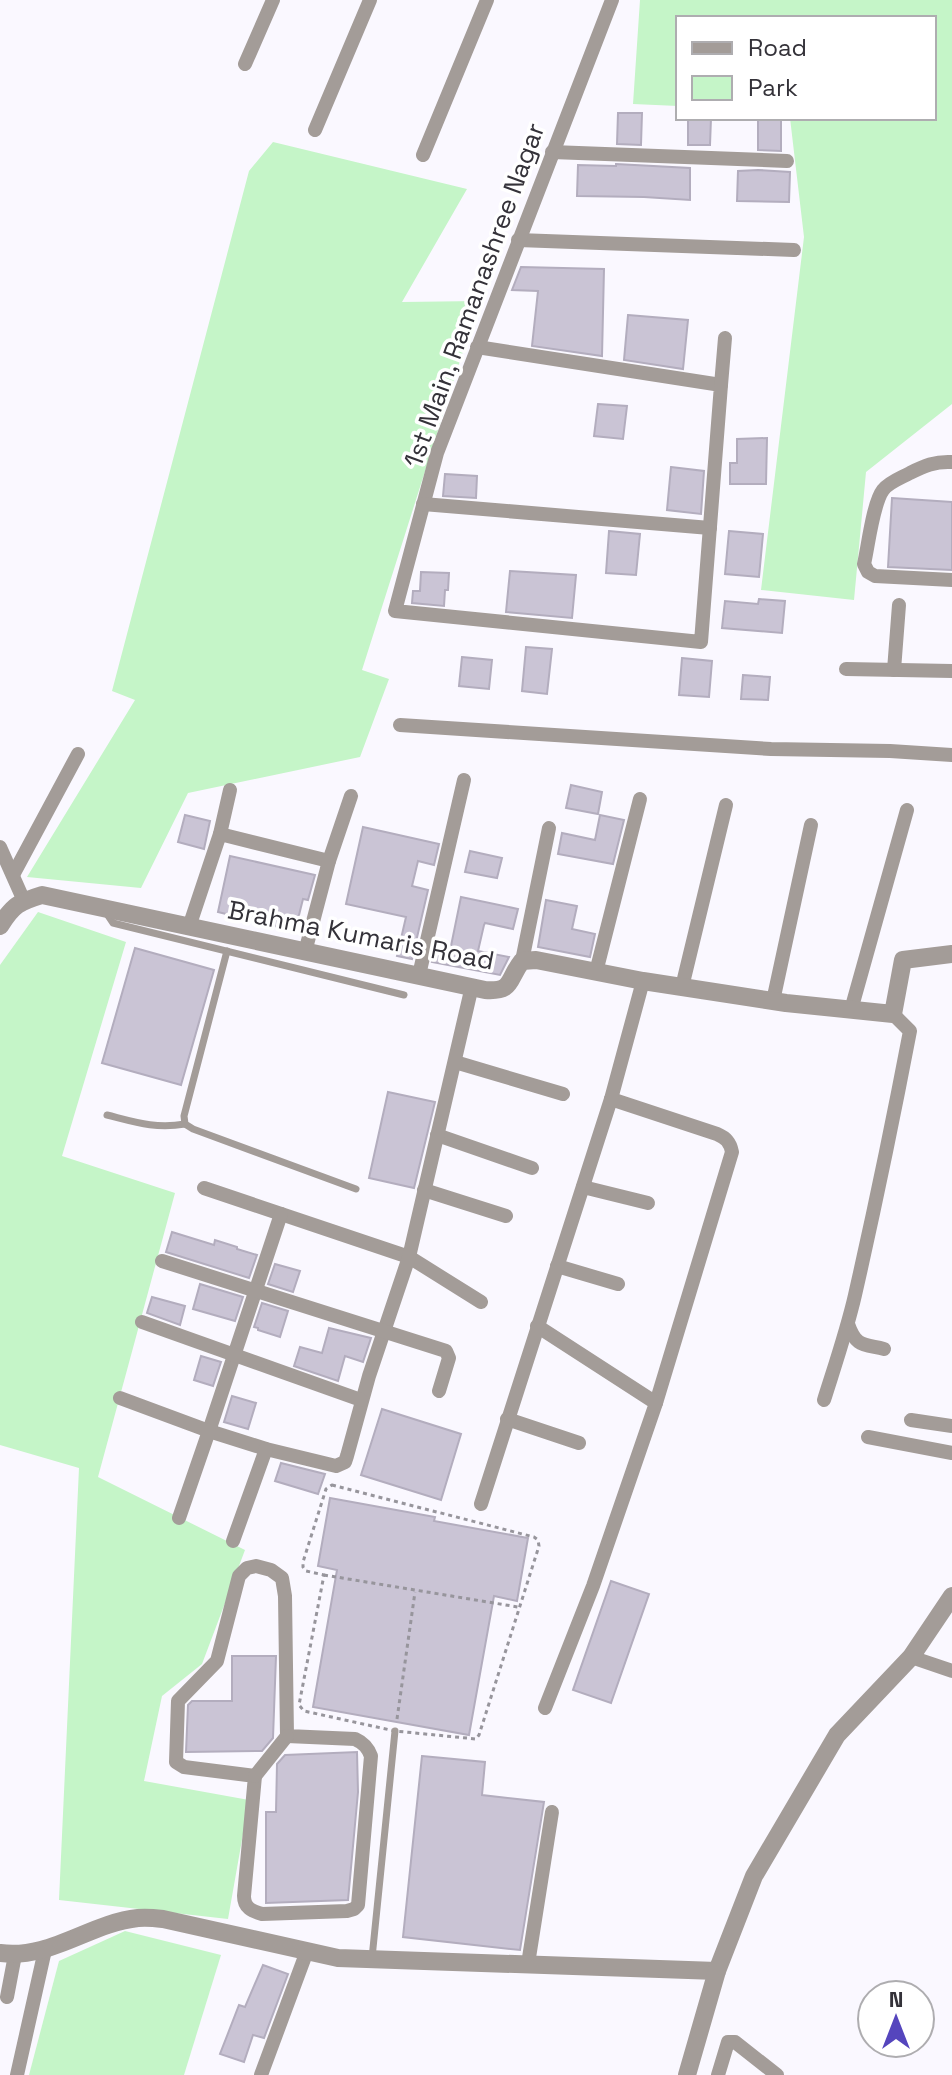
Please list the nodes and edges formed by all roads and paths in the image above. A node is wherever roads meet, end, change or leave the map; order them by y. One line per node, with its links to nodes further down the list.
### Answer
1 (273, 0): 5 (street)
2 (370, 0): 6 (street)
3 (487, 0): 8 (street)
4 (612, 0): 7 (street, 1st Main, Ramanashree Nagar)
5 (245, 64)
6 (315, 130)
7 (552, 152): 9 (street); 10 (street, 1st Main, Ramanashree Nagar)
8 (423, 155)
9 (787, 161)
10 (518, 240): 11 (street); 13 (street, 1st Main, Ramanashree Nagar)
11 (794, 250)
12 (725, 338): 14 (street)
13 (477, 347): 14 (street); 16 (street, 1st Main, Ramanashree Nagar)
14 (721, 385): 17 (street)
15 (952, 462): 18 (street)
16 (423, 504): 17 (street); 17 (street, 1st Main, Ramanashree Nagar)
17 (710, 528)
18 (952, 580)
19 (899, 605): 21 (street)
20 (846, 669): 21 (street)
21 (894, 670): 22 (street)
22 (952, 671)
23 (400, 725): 25 (street)
24 (78, 754): 37 (street)
25 (952, 755)
26 (464, 780): 47 (street)
27 (230, 790): 34 (street)
28 (351, 796): 36 (street)
29 (640, 799): 46 (street)
30 (726, 805): 50 (street)
31 (907, 810): 53 (street)
32 (811, 825): 52 (street)
33 (549, 828): 45 (street)
34 (220, 834): 36 (street); 41 (street)
35 (0, 847): 37 (street)
36 (329, 861): 43 (street)
37 (13, 875): 38 (street)
38 (24, 901): 39 (street, Brahma Kumaris Road); 40 (street)
39 (104, 909): 41 (street, Brahma Kumaris Road); 42 (lane)
40 (0, 926)
41 (189, 927): 43 (street, Brahma Kumaris Road)
42 (227, 951): 51 (lane); 59 (lane)
43 (305, 952): 47 (street, Brahma Kumaris Road)
44 (952, 954): 54 (street)
45 (522, 961): 46 (street, Brahma Kumaris Road); 49 (street, Brahma Kumaris Road)
46 (596, 972): 48 (street, Brahma Kumaris Road)
47 (419, 975): 49 (street, Brahma Kumaris Road)
48 (643, 981): 50 (street, Brahma Kumaris Road); 57 (street)
49 (472, 986): 55 (street)
50 (682, 987): 52 (street, Brahma Kumaris Road)
51 (404, 995)
52 (773, 1001): 53 (street, Brahma Kumaris Road)
53 (851, 1010): 54 (street, Brahma Kumaris Road)
54 (893, 1014): 76 (street)
55 (455, 1062): 56 (street); 60 (street)
56 (563, 1094)
57 (611, 1099): 62 (street); 85 (street)
58 (107, 1115): 59 (lane)
59 (185, 1124): 64 (lane)
60 (437, 1135): 61 (street); 65 (street)
61 (532, 1168)
62 (583, 1187): 66 (street); 71 (street)
63 (204, 1188): 67 (street)
64 (356, 1189)
65 (424, 1190): 68 (street); 69 (street)
66 (648, 1203)
67 (281, 1214): 69 (street); 73 (street)
68 (506, 1216)
69 (409, 1257): 74 (street); 78 (street)
70 (162, 1261): 73 (street)
71 (557, 1266): 72 (street); 77 (street)
72 (618, 1284)
73 (254, 1291): 78 (street); 80 (street)
74 (481, 1302)
75 (142, 1322): 80 (street)
76 (848, 1324): 79 (street); 84 (street)
77 (537, 1326): 85 (street); 86 (street)
78 (383, 1332): 81 (street); 83 (street)
79 (884, 1349)
80 (234, 1355): 83 (street); 89 (street)
81 (439, 1391)
82 (120, 1398): 89 (street)
83 (361, 1400): 92 (street)
84 (824, 1400)
85 (656, 1403): 103 (street)
86 (507, 1419): 91 (street); 94 (street)
87 (911, 1420): 88 (street)
88 (952, 1426)
89 (209, 1431): 92 (street); 95 (street)
90 (868, 1437): 93 (street)
91 (579, 1443)
92 (266, 1449): 96 (street)
93 (952, 1453)
94 (481, 1504)
95 (179, 1518)
96 (233, 1541)
97 (324, 1575): 98 (path); 100 (path); 104 (path)
98 (415, 1590): 100 (path); 104 (path)
99 (952, 1596): 101 (street)
100 (518, 1607): 104 (path)
101 (911, 1657): 102 (street); 115 (street)
102 (952, 1671)
103 (545, 1708)
104 (395, 1731): 113 (lane)
105 (287, 1736): 106 (street); 106 (street); 108 (street)
106 (255, 1776): 108 (street)
107 (552, 1812): 114 (street)
108 (256, 1912): 109 (street)
109 (251, 1938): 110 (street); 111 (street)
110 (45, 1950): 112 (street); 117 (street)
111 (307, 1951): 113 (street); 119 (street)
112 (8, 1954): 116 (street)
113 (372, 1960): 114 (street)
114 (528, 1964): 115 (street)
115 (717, 1971): 120 (street)
116 (3, 1997): 117 (street)
117 (34, 2003): 118 (street)
118 (17, 2075)
119 (261, 2075)
120 (687, 2075)
121 (718, 2075): 122 (street)
122 (777, 2075)

